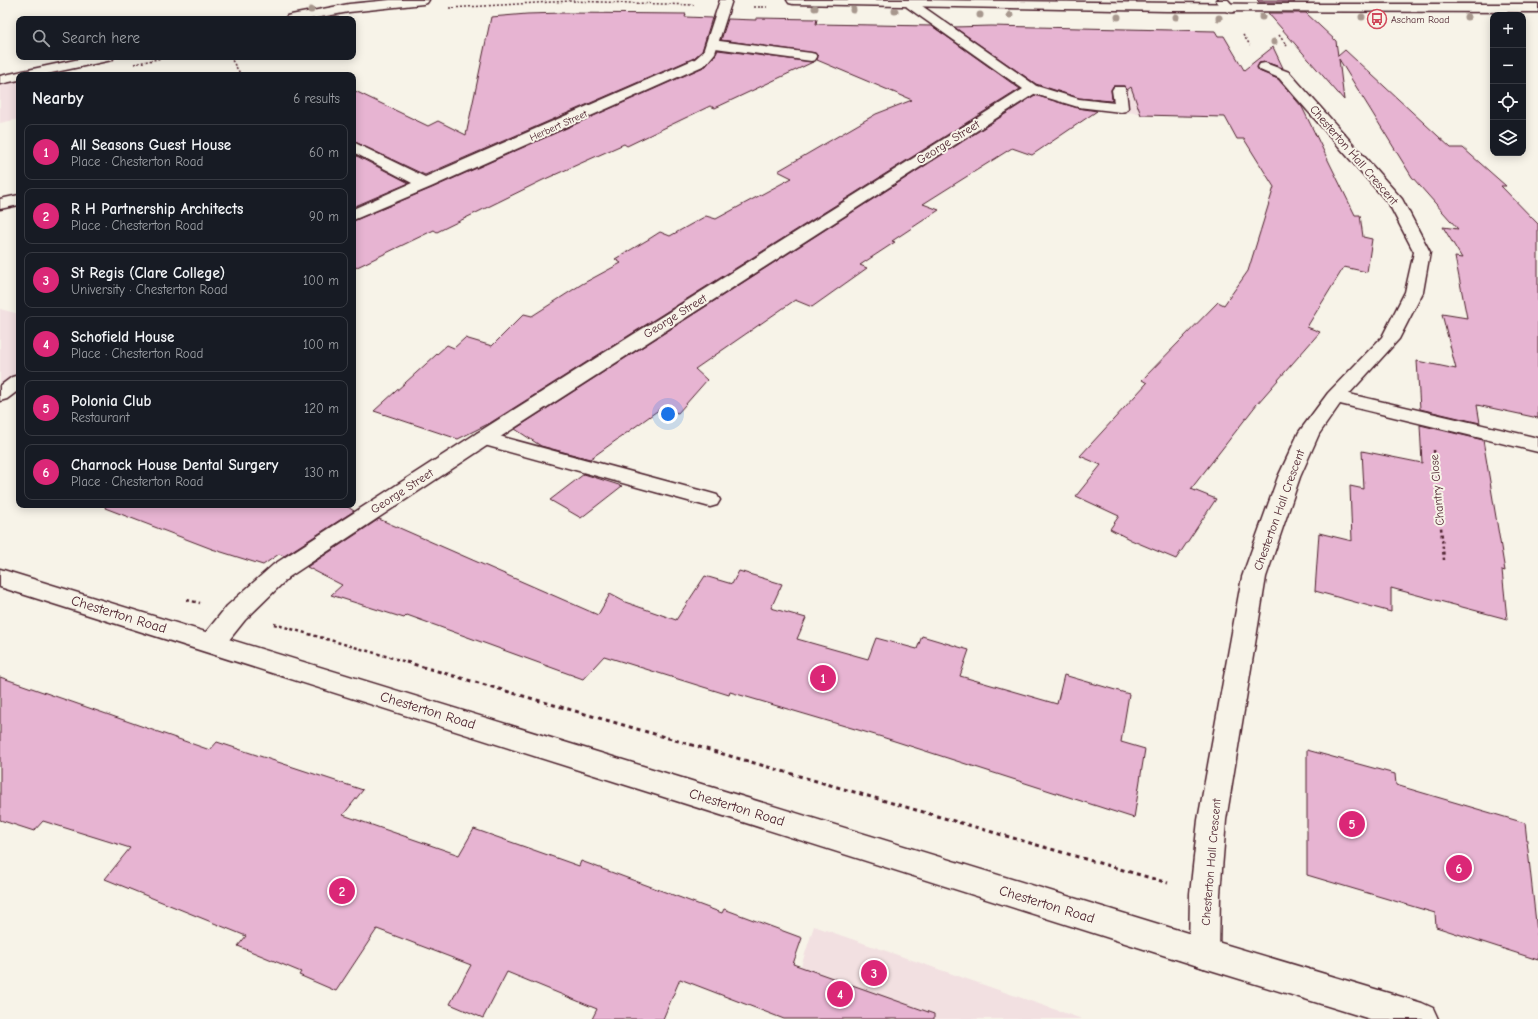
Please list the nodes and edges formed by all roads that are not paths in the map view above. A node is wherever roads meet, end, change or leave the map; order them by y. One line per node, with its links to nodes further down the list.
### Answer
1 (423, 0): 7 (street)
2 (726, 0): 8 (street, Herbert Street)
3 (793, 0): 4 (street)
4 (911, 4): 5 (street); 15 (street)
5 (1226, 4): 6 (street)
6 (1538, 8)
7 (307, 16)
8 (712, 44): 9 (lane); 18 (street, Herbert Street)
9 (811, 57)
10 (93, 60): 12 (street)
11 (1265, 67): 24 (street, Chesterton Hall Crescent)
12 (37, 72)
13 (16, 77): 14 (street)
14 (0, 80)
15 (1030, 88): 16 (lane); 25 (street, George Street)
16 (1119, 90)
17 (356, 148): 18 (street)
18 (426, 184): 21 (street, Herbert Street)
19 (16, 201): 20 (street)
20 (0, 204)
21 (356, 214)
22 (16, 384): 23 (street)
23 (0, 396)
24 (1335, 397): 26 (street); 30 (street, Chesterton Hall Crescent)
25 (484, 438): 27 (lane); 29 (street, George Street)
26 (1538, 445)
27 (710, 500)
28 (0, 578): 29 (street, Chesterton Road)
29 (212, 643): 30 (street, Chesterton Road)
30 (1204, 953): 31 (street, Chesterton Road)
31 (1422, 1019)

